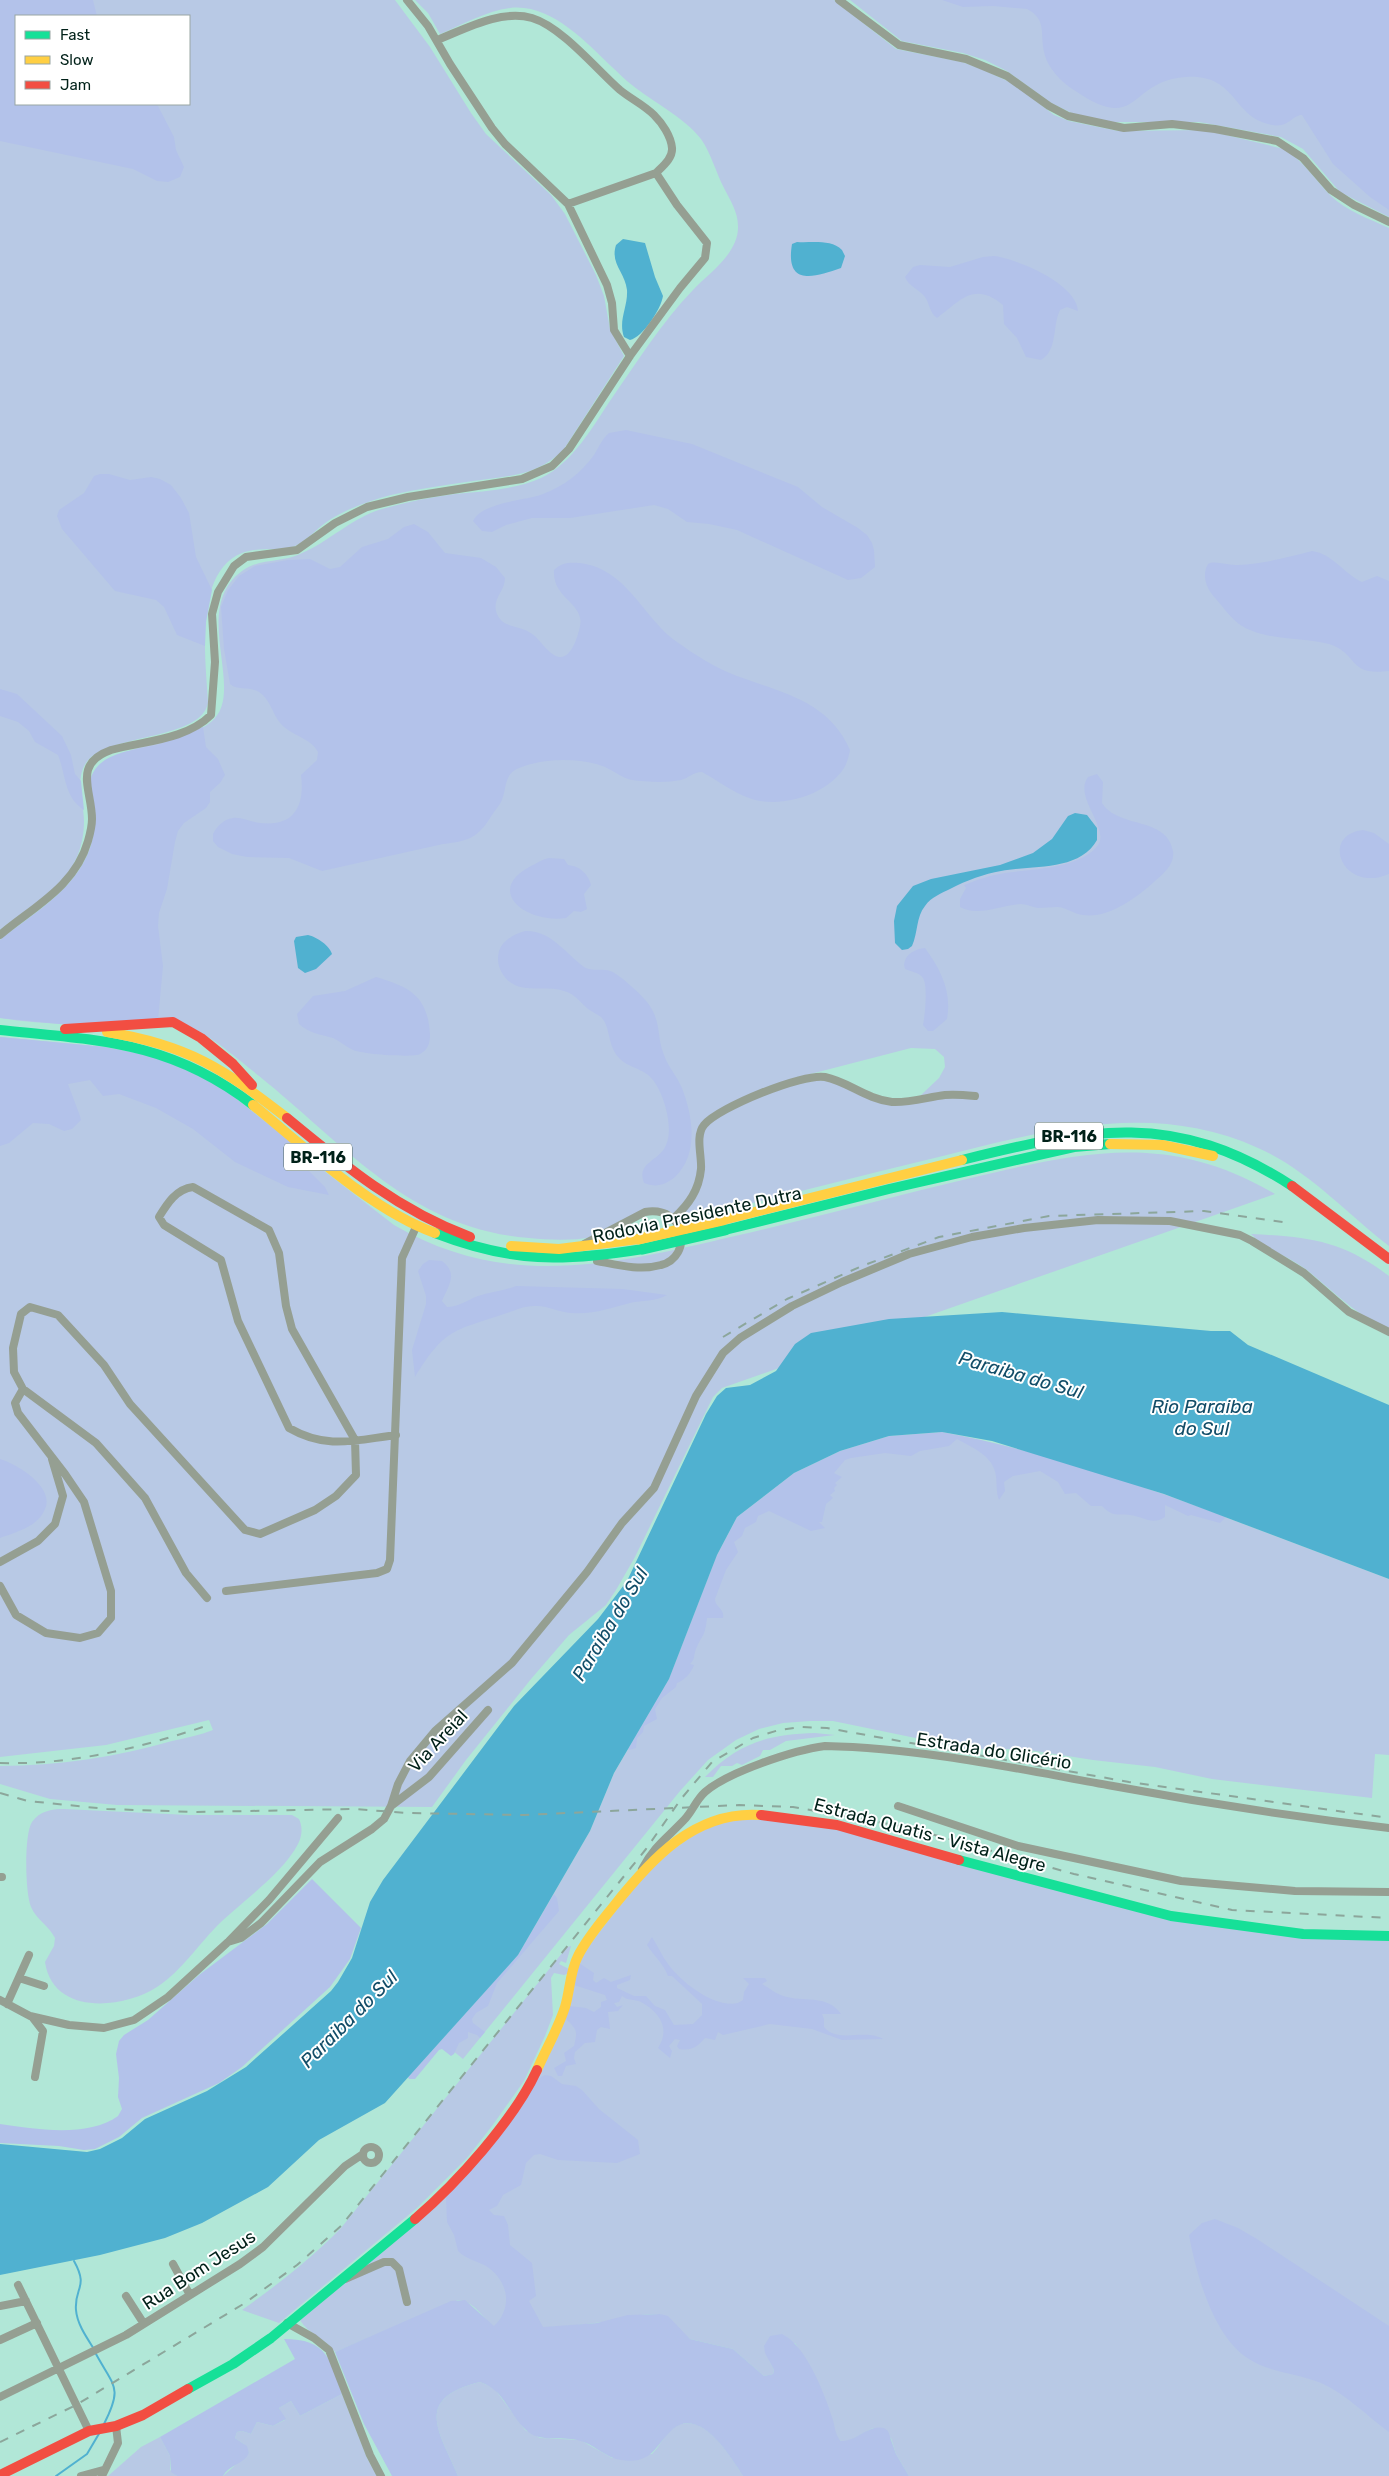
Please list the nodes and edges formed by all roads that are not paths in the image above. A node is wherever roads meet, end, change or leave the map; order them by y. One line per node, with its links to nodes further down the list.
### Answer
1 (407, 0): 3 (street)
2 (839, 0): 6 (street)
3 (437, 40): 4 (street); 5 (street)
4 (656, 173): 5 (street); 7 (street)
5 (568, 204): 7 (street)
6 (1389, 222)
7 (630, 356): 8 (street)
8 (0, 935)
9 (0, 1022): 10 (main road, Rodovia Presidente Dutra / BR-116)
10 (65, 1029): 13 (main road, Rodovia Presidente Dutra / BR-116); 13 (main road)
11 (0, 1030): 16 (main road, Rodovia Presidente Dutra / BR-116)
12 (975, 1096): 14 (street)
13 (275, 1109): 17 (main road, Rodovia Presidente Dutra / BR-116)
14 (674, 1218): 17 (street); 17 (street)
15 (724, 1225): 17 (main road, Rodovia Presidente Dutra / BR-116, bridge); 18 (main road, Rodovia Presidente Dutra / BR-116); 19 (main road, Rodovia Presidente Dutra / BR-116)
16 (416, 1227): 17 (main road, Rodovia Presidente Dutra / BR-116); 22 (street)
17 (578, 1253)
18 (1389, 1259)
19 (1389, 1270)
20 (1389, 1332): 30 (street)
21 (24, 1389): 23 (street); 24 (street); 28 (street)
22 (396, 1435): 23 (street); 27 (street)
23 (355, 1440): 23 (street)
24 (52, 1457): 25 (street); 26 (street)
25 (0, 1562)
26 (0, 1586)
27 (226, 1591)
28 (207, 1598)
29 (488, 1710): 30 (street, Via Areial)
30 (391, 1806): 37 (street)
31 (898, 1806): 35 (street)
32 (338, 1818): 37 (street)
33 (1389, 1828): 34 (street, Estrada do Glicério)
34 (640, 1873): 36 (main road, Estrada Quatis - Vista Alegre); 46 (main road, Estrada Quatis - Vista Alegre)
35 (1389, 1892)
36 (1389, 1936)
37 (228, 1942): 42 (street)
38 (29, 1955): 39 (street)
39 (19, 1978): 40 (street); 41 (street)
40 (44, 1986)
41 (4, 2002): 42 (street)
42 (27, 2014): 43 (street)
43 (35, 2077)
44 (363, 2154): 48 (street, Rua Bom Jesus)
45 (173, 2264): 48 (street)
46 (340, 2281): 51 (street); 54 (main road, Estrada Quatis - Vista Alegre)
47 (18, 2285): 50 (street)
48 (190, 2295): 55 (street, Rua Bom Jesus)
49 (126, 2296): 55 (street)
50 (26, 2301): 52 (street); 53 (street)
51 (407, 2302)
52 (0, 2306)
53 (37, 2323): 56 (street); 57 (street)
54 (287, 2323): 59 (main road, Estrada Quatis - Vista Alegre); 64 (street)
55 (144, 2324): 57 (street, Rua Bom Jesus)
56 (0, 2340)
57 (58, 2368): 58 (street, Rua Bom Jesus); 60 (street)
58 (0, 2397)
59 (114, 2427): 60 (main road, Estrada Quatis - Vista Alegre); 61 (street)
60 (91, 2430): 62 (main road, Estrada Quatis - Vista Alegre)
61 (102, 2473): 63 (street)
62 (0, 2476)
63 (81, 2476)
64 (381, 2476)

